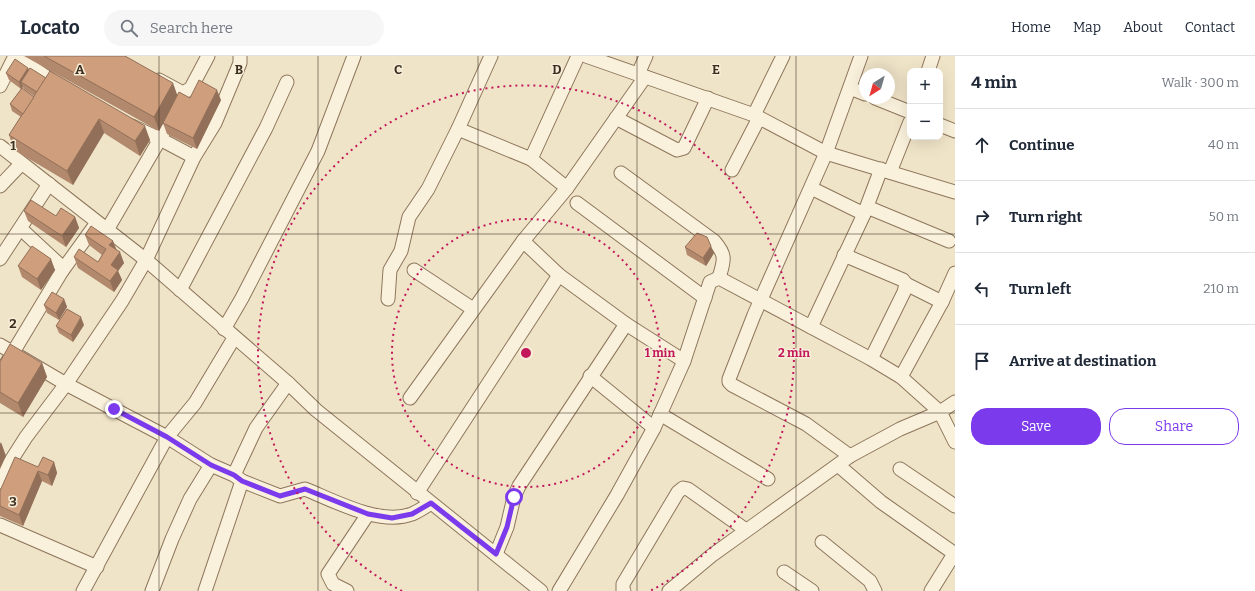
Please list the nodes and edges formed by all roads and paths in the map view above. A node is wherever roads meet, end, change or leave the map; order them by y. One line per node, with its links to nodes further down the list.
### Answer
1 (16, 56): 16 (street); 20 (street)
2 (208, 56): 18 (street)
3 (354, 56): 69 (street)
4 (491, 56): 29 (street)
5 (578, 56): 35 (street)
6 (586, 56): 14 (street)
7 (646, 56): 14 (street)
8 (783, 56): 24 (street)
9 (861, 56): 17 (street)
10 (933, 56): 12 (street)
11 (237, 58): 34 (street)
12 (929, 68)
13 (150, 75): 18 (street)
14 (642, 75): 21 (street); 26 (street)
15 (287, 82): 61 (street)
16 (0, 86)
17 (850, 88): 19 (street); 33 (street)
18 (183, 92): 31 (street)
19 (859, 92)
20 (75, 94)
21 (708, 98): 24 (street); 26 (street)
22 (890, 104): 23 (street)
23 (907, 111)
24 (757, 117): 33 (street); 37 (street)
25 (119, 118): 31 (street)
26 (616, 118): 42 (street)
27 (943, 126): 30 (street)
28 (907, 128): 38 (street)
29 (458, 129): 35 (street); 63 (street)
30 (955, 131)
31 (160, 139): 34 (street); 49 (street)
32 (0, 146): 36 (street)
33 (826, 153): 38 (street); 43 (street)
34 (194, 157): 54 (street)
35 (531, 160): 42 (street)
36 (22, 164): 40 (street); 41 (street)
37 (732, 170)
38 (886, 171): 44 (street); 46 (street)
39 (621, 173): 59 (street)
40 (49, 184): 47 (street); 48 (street)
41 (0, 186)
42 (567, 188): 50 (street)
43 (811, 188): 46 (street); 64 (street)
44 (955, 192)
45 (577, 203): 62 (street)
46 (865, 211): 51 (street); 52 (street)
47 (97, 222): 49 (street); 56 (street)
48 (21, 229): 53 (street); 56 (street)
49 (107, 230): 54 (street)
50 (523, 241): 58 (street); 66 (street)
51 (949, 241)
52 (844, 255): 60 (street); 68 (street)
53 (0, 259)
54 (146, 260): 61 (street); 78 (street)
55 (414, 270): 66 (street)
56 (62, 271): 72 (street)
57 (955, 273): 65 (street)
58 (559, 275): 67 (street); 94 (street)
59 (719, 278): 62 (street); 64 (street)
60 (906, 284): 65 (street); 73 (street)
61 (180, 290): 69 (street)
62 (704, 298): 74 (street)
63 (388, 299)
64 (762, 300): 68 (street); 87 (street)
65 (942, 302): 77 (street)
66 (473, 309): 80 (street)
67 (626, 324): 74 (street); 76 (street)
68 (811, 326): 73 (street)
69 (224, 329): 70 (street)
70 (234, 338): 79 (street); 85 (street)
71 (0, 345): 72 (street)
72 (13, 353): 75 (street); 78 (street)
73 (872, 359): 77 (street)
74 (684, 361): 83 (street)
75 (0, 374)
76 (590, 376): 84 (street); 101 (street)
77 (901, 377): 82 (street)
78 (66, 384): 85 (street); 93 (street)
79 (288, 384): 91 (street); 94 (street)
80 (410, 398)
81 (955, 402): 82 (street)
82 (940, 412): 86 (street); 87 (street)
83 (660, 414): 84 (street); 92 (street)
84 (654, 428): 110 (street)
85 (167, 437): 88 (street); 103 (street)
86 (955, 442)
87 (850, 456): 89 (street)
88 (211, 465): 91 (street); 106 (street)
89 (838, 465): 99 (street); 102 (street)
90 (900, 469): 96 (street)
91 (238, 478): 97 (street); 107 (street)
92 (768, 479)
93 (0, 482)
94 (417, 492): 95 (street)
95 (431, 503): 97 (street); 101 (street)
96 (955, 506)
97 (368, 514): 108 (street)
98 (0, 525): 103 (street)
99 (746, 530): 111 (street); 112 (street)
100 (822, 542): 114 (street)
101 (496, 554): 109 (street)
102 (954, 554): 115 (street)
103 (97, 567): 105 (street)
104 (784, 572): 113 (street)
105 (83, 591)
106 (152, 591)
107 (205, 591)
108 (347, 591)
109 (541, 591)
110 (559, 591)
111 (624, 591)
112 (669, 591)
113 (812, 591)
114 (875, 591)
115 (931, 591)

